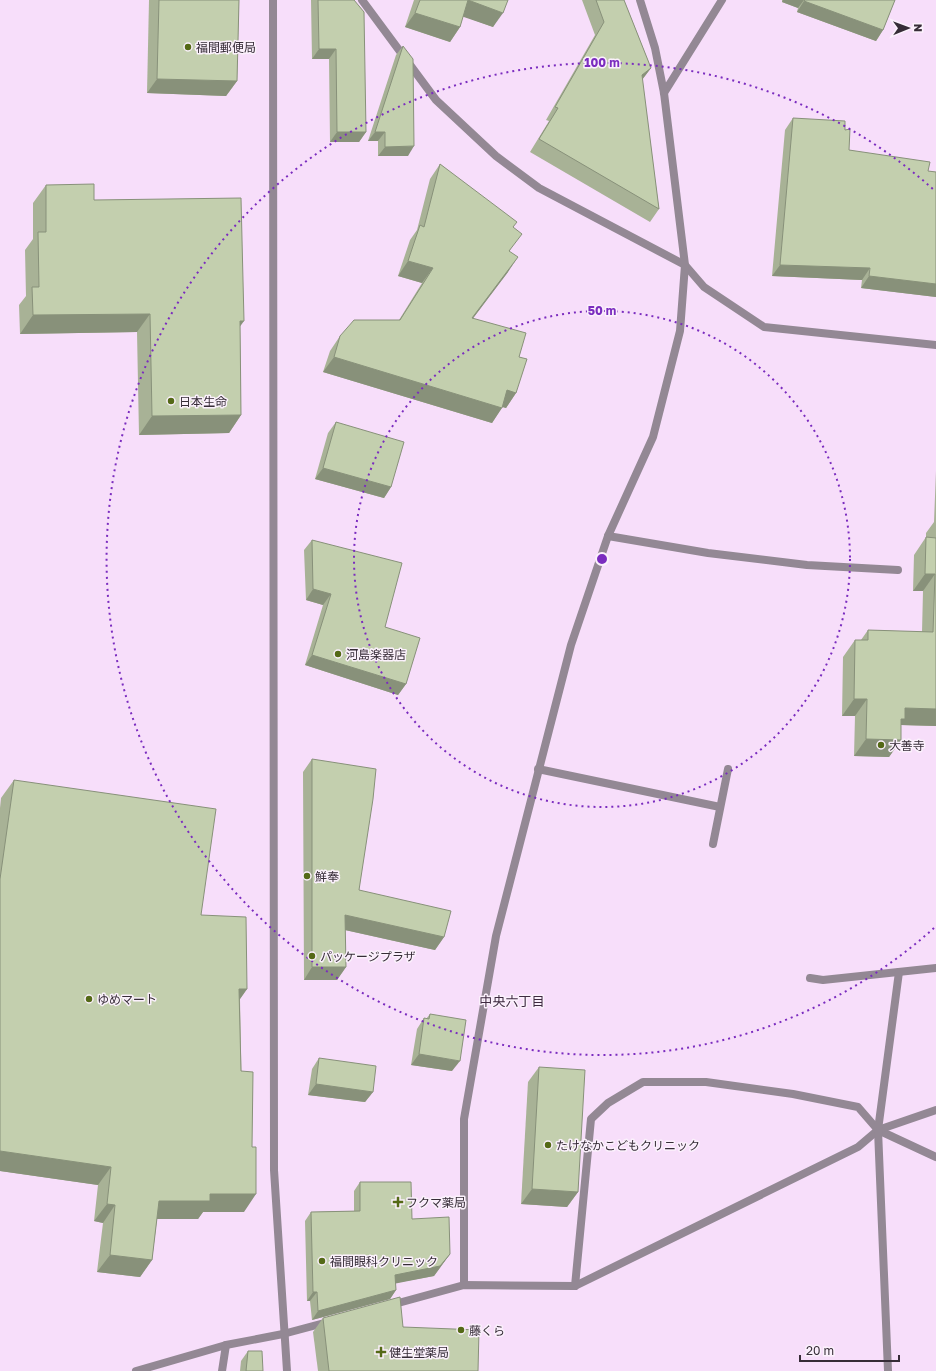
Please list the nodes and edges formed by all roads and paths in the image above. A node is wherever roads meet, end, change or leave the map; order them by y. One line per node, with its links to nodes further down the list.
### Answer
1 (273, 0): 24 (street)
2 (362, 0): 6 (street)
3 (640, 0): 5 (street)
4 (722, 0): 5 (street)
5 (664, 93): 6 (street)
6 (685, 265): 7 (street); 8 (street)
7 (936, 345)
8 (608, 536): 9 (street); 10 (street)
9 (898, 570)
10 (538, 769): 12 (street); 20 (street)
11 (728, 769): 12 (street)
12 (720, 807): 13 (street)
13 (712, 844)
14 (936, 968): 15 (street)
15 (899, 972): 16 (street); 18 (street)
16 (810, 978)
17 (936, 1110): 18 (street)
18 (878, 1130): 19 (street); 21 (street); 21 (street); 29 (street)
19 (936, 1157)
20 (464, 1285): 21 (street); 22 (street)
21 (576, 1286)
22 (382, 1307)
23 (338, 1319): 24 (street)
24 (283, 1334): 25 (street); 28 (street)
25 (226, 1345): 26 (street); 27 (street)
26 (136, 1371)
27 (222, 1371)
28 (286, 1371)
29 (888, 1371)

